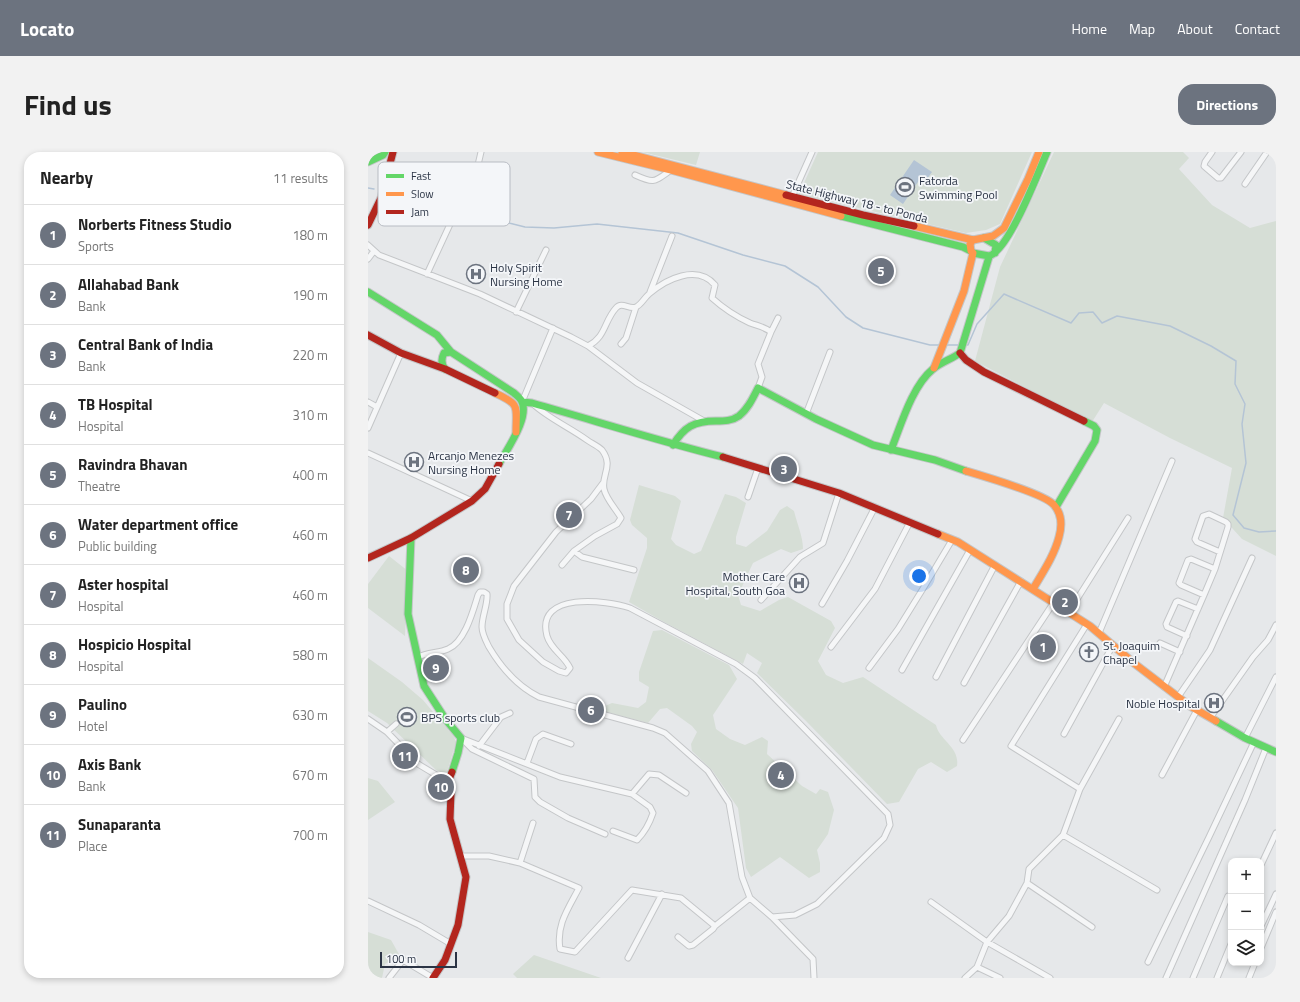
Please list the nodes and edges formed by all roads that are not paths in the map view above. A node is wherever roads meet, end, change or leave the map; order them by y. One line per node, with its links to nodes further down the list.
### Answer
1 (393, 152): 13 (main road)
2 (481, 152): 14 (street)
3 (598, 152): 15 (main road, State Highway 18 - to Ponda)
4 (622, 152): 18 (main road, State Highway 18 - to Ponda)
5 (812, 152): 18 (street)
6 (1039, 152): 23 (main road, State Highway 18 - to Ponda)
7 (1047, 152): 29 (main road)
8 (1212, 152): 9 (street)
9 (1241, 152)
10 (1267, 152): 17 (street)
11 (383, 154): 12 (main road)
12 (368, 162)
13 (391, 162)
14 (478, 162)
15 (671, 170): 16 (street); 18 (main road, State Highway 18 - to Ponda)
16 (635, 175)
17 (1245, 184)
18 (791, 199): 24 (main road, State Highway 18 - to Ponda); 28 (main road, State Highway 18 - to Ponda)
19 (378, 206): 20 (main road)
20 (368, 225)
21 (449, 226): 31 (street)
22 (672, 236): 33 (street)
23 (984, 238): 24 (main road, State Highway 18 - to Ponda); 29 (main road)
24 (973, 240): 28 (main road)
25 (368, 245): 27 (street)
26 (546, 250): 35 (street)
27 (374, 252): 30 (street); 31 (street)
28 (972, 252): 29 (main road, State Highway 18 - to Ponda); 46 (main road)
29 (992, 255): 42 (main road)
30 (368, 259)
31 (427, 274): 35 (street)
32 (368, 292): 43 (main road)
33 (650, 293): 34 (street); 38 (street)
34 (636, 307): 40 (street); 41 (street)
35 (516, 312): 37 (street)
36 (778, 318): 38 (street)
37 (553, 328): 41 (street); 50 (street)
38 (771, 332): 48 (street)
39 (368, 335): 45 (main road)
40 (621, 344)
41 (588, 346): 54 (street)
42 (962, 348): 46 (main road); 67 (main road)
43 (451, 352): 47 (main road); 50 (main road)
44 (830, 352): 53 (street)
45 (401, 353): 47 (main road); 52 (street)
46 (934, 368): 58 (main road)
47 (445, 369): 56 (main road)
48 (758, 388): 53 (main road); 54 (main road)
49 (368, 402): 52 (street)
50 (522, 402): 51 (main road); 56 (main road)
51 (532, 403): 57 (main road); 62 (street)
52 (378, 407): 55 (street)
53 (806, 414): 58 (main road)
54 (704, 421): 57 (main road)
55 (368, 428)
56 (516, 432): 65 (main road)
57 (673, 445): 61 (main road)
58 (891, 450): 67 (main road)
59 (368, 453): 65 (street)
60 (1172, 461): 91 (street)
61 (758, 468): 63 (main road); 64 (street)
62 (603, 484): 73 (street); 144 (street)
63 (839, 492): 66 (main road); 84 (street)
64 (748, 497)
65 (472, 501): 70 (main road)
66 (875, 507): 69 (main road); 86 (street)
67 (1056, 507): 82 (main road)
68 (1128, 518): 88 (street)
69 (910, 522): 71 (main road); 95 (street)
70 (411, 538): 75 (main road); 97 (main road)
71 (952, 540): 72 (main road); 98 (street)
72 (970, 550): 78 (main road); 99 (street)
73 (574, 551): 77 (street); 80 (street)
74 (1220, 552): 74 (street); 79 (street)
75 (368, 558)
76 (1252, 558): 104 (street)
77 (562, 565)
78 (995, 565): 81 (main road); 100 (street)
79 (1215, 569): 83 (street); 83 (street)
80 (634, 570)
81 (1021, 581): 82 (main road); 102 (street)
82 (1033, 589): 85 (main road)
83 (1204, 596): 87 (street)
84 (761, 600)
85 (1054, 602): 88 (main road); 115 (street)
86 (822, 604)
87 (1198, 609): 92 (street); 92 (street)
88 (1069, 612): 89 (main road)
89 (1087, 624): 91 (main road); 124 (street)
90 (1276, 625): 107 (street)
91 (1099, 634): 94 (main road)
92 (1187, 636): 96 (street)
93 (1160, 643): 96 (street)
94 (1113, 645): 103 (main road); 112 (street)
95 (831, 647)
96 (1180, 652): 103 (street)
97 (418, 657): 113 (main road); 140 (street)
98 (869, 668)
99 (902, 670)
100 (936, 677)
101 (1276, 677): 114 (street)
102 (964, 682)
103 (1164, 687): 104 (main road)
104 (1178, 697): 105 (main road)
105 (1197, 710): 107 (main road); 122 (street)
106 (510, 713): 118 (street)
107 (1210, 718): 114 (main road)
108 (368, 719): 111 (street)
109 (1119, 719): 124 (street)
110 (396, 724): 111 (street)
111 (386, 732): 123 (street)
112 (1064, 734)
113 (461, 738): 118 (street); 123 (main road); 130 (street)
114 (1246, 738): 116 (main road)
115 (963, 740)
116 (1254, 742): 119 (main road); 154 (street)
117 (571, 744): 121 (street)
118 (479, 746): 121 (street)
119 (1266, 748): 120 (main road); 163 (street)
120 (1276, 752)
121 (526, 763): 126 (street)
122 (1162, 775)
123 (448, 782): 132 (main road)
124 (1080, 789): 131 (street)
125 (686, 793): 126 (street)
126 (632, 794): 128 (street)
127 (533, 823): 134 (street)
128 (613, 831)
129 (1276, 833): 133 (street)
130 (604, 834)
131 (1063, 835): 135 (street); 136 (street)
132 (460, 856): 134 (street); 151 (main road)
133 (1264, 859)
134 (520, 863): 137 (street)
135 (1027, 884): 147 (street); 150 (street)
136 (1158, 890)
137 (662, 894): 146 (street); 153 (street)
138 (1276, 894): 145 (street)
139 (1228, 896): 164 (street)
140 (750, 898): 144 (street); 146 (street)
141 (368, 901): 151 (street)
142 (931, 902): 150 (street)
143 (1276, 912): 149 (street)
144 (772, 917): 159 (street)
145 (1264, 920)
146 (715, 926): 148 (street)
147 (1092, 927)
148 (678, 937)
149 (1264, 941)
150 (987, 942): 156 (street); 162 (street)
151 (451, 944): 157 (main road)
152 (1228, 951): 165 (street)
153 (628, 958)
154 (1148, 962)
155 (1254, 966): 166 (street)
156 (977, 967): 160 (street); 161 (street)
157 (434, 977): 158 (street)
158 (389, 978)
159 (814, 978)
160 (965, 978)
161 (1000, 978)
162 (1050, 978)
163 (1166, 978)
164 (1193, 978)
165 (1217, 978)
166 (1249, 978)

